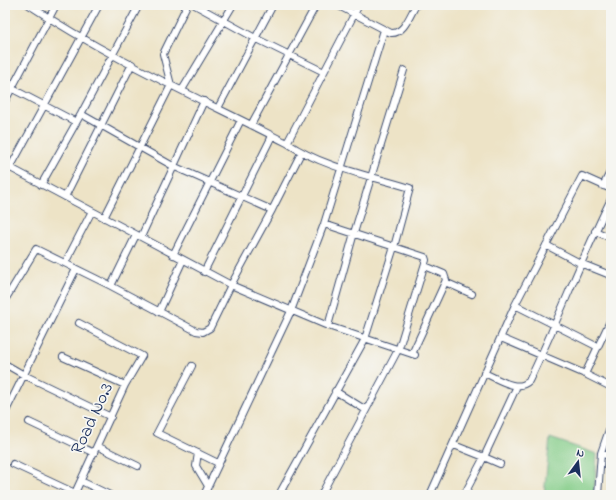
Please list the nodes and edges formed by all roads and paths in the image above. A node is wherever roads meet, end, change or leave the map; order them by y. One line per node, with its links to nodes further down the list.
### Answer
1 (7, 5): 14 (street)
2 (29, 5): 16 (street)
3 (56, 5): 16 (street)
4 (100, 5): 19 (street)
5 (139, 5): 21 (street)
6 (187, 5): 27 (street)
7 (195, 5): 17 (street)
8 (233, 5): 17 (street)
9 (273, 5): 20 (street)
10 (316, 5): 22 (street)
11 (337, 5): 15 (street)
12 (359, 5): 15 (street)
13 (416, 5): 18 (street)
14 (5, 8)
15 (354, 14): 18 (street); 25 (street)
16 (50, 19): 19 (street); 28 (street)
17 (224, 21): 20 (street); 29 (street)
18 (384, 30): 45 (street)
19 (81, 37): 21 (street); 32 (street)
20 (255, 38): 22 (street); 33 (street)
21 (113, 54): 23 (street); 34 (street)
22 (289, 56): 25 (street); 37 (street)
23 (132, 64): 27 (street); 38 (street)
24 (404, 70): 47 (street)
25 (324, 72): 40 (street)
26 (5, 85): 28 (street)
27 (171, 85): 29 (street); 41 (street)
28 (11, 89): 30 (street); 32 (street)
29 (182, 90): 31 (street)
30 (5, 101)
31 (204, 101): 33 (street); 43 (street)
32 (44, 106): 36 (street); 44 (street)
33 (218, 108): 35 (street)
34 (81, 114): 36 (street); 38 (street)
35 (241, 120): 37 (street); 48 (street)
36 (76, 122): 49 (street)
37 (251, 125): 39 (street)
38 (101, 126): 41 (street); 52 (street)
39 (272, 136): 40 (street); 53 (street)
40 (287, 143): 42 (street)
41 (140, 147): 43 (street); 57 (street)
42 (301, 153): 45 (street); 55 (street)
43 (173, 166): 48 (street); 61 (street)
44 (8, 167): 49 (street)
45 (341, 169): 47 (street); 58 (street)
46 (611, 170): 50 (street)
47 (372, 176): 60 (street); 64 (street)
48 (209, 182): 53 (street); 65 (street)
49 (41, 184): 52 (street)
50 (603, 186): 51 (street); 63 (street)
51 (611, 189)
52 (65, 197): 56 (street)
53 (242, 197): 55 (street); 71 (street)
54 (611, 199): 59 (street)
55 (272, 210): 74 (street)
56 (92, 211): 57 (street); 67 (street)
57 (104, 218): 61 (street)
58 (324, 224): 60 (street); 79 (street)
59 (595, 231): 62 (street); 68 (street)
60 (354, 233): 64 (street); 84 (street)
61 (139, 236): 65 (street); 75 (street)
62 (611, 238)
63 (546, 245): 68 (street); 78 (street)
64 (394, 247): 69 (street); 86 (street)
65 (173, 255): 66 (street)
66 (184, 260): 71 (street); 80 (street)
67 (65, 263): 70 (street); 77 (street)
68 (580, 263): 72 (street); 83 (street)
69 (425, 266): 73 (street); 88 (street)
70 (76, 269): 75 (street); 95 (street)
71 (204, 272): 74 (street)
72 (610, 275)
73 (445, 282): 76 (street); 88 (street)
74 (231, 285): 79 (street); 80 (street)
75 (112, 286): 80 (street)
76 (472, 294)
77 (5, 300)
78 (515, 305): 83 (street); 85 (street)
79 (290, 311): 84 (street); 113 (street)
80 (159, 312)
81 (611, 319): 87 (street)
82 (79, 323): 96 (street, Road No.3)
83 (555, 324): 87 (street); 89 (street)
84 (328, 326): 86 (street)
85 (500, 338): 89 (street); 93 (street)
86 (365, 339): 88 (street); 99 (street)
87 (598, 347): 94 (street)
88 (398, 348): 101 (street)
89 (541, 355): 94 (street); 97 (street)
90 (63, 356): 96 (street)
91 (5, 364): 95 (street)
92 (192, 366): 109 (street)
93 (484, 373): 97 (street); 106 (street)
94 (585, 374): 98 (street)
95 (24, 376): 100 (street); 103 (street)
96 (125, 385): 103 (street, Road No.3)
97 (517, 386): 111 (street)
98 (611, 387)
99 (335, 391): 101 (street); 122 (street)
100 (8, 399): 102 (street)
101 (366, 410): 123 (street)
102 (5, 413)
103 (111, 417): 107 (street, Road No.3)
104 (29, 422): 108 (street)
105 (611, 424): 110 (street)
106 (454, 445): 111 (street); 124 (street)
107 (97, 446): 108 (street, Road No.3); 116 (street)
108 (94, 453): 117 (street, Road No.3)
109 (198, 453): 113 (street); 118 (street)
110 (601, 453): 112 (street); 126 (street)
111 (484, 457): 115 (street); 125 (street)
112 (611, 457)
113 (218, 463): 118 (street)
114 (13, 464): 119 (street)
115 (500, 464)
116 (138, 466)
117 (81, 481): 119 (street, Road No.3); 120 (street)
118 (208, 486): 121 (street)
119 (75, 494)
120 (110, 495)
121 (204, 495)
122 (287, 495)
123 (321, 495)
124 (430, 495)
125 (464, 495)
126 (598, 495)

